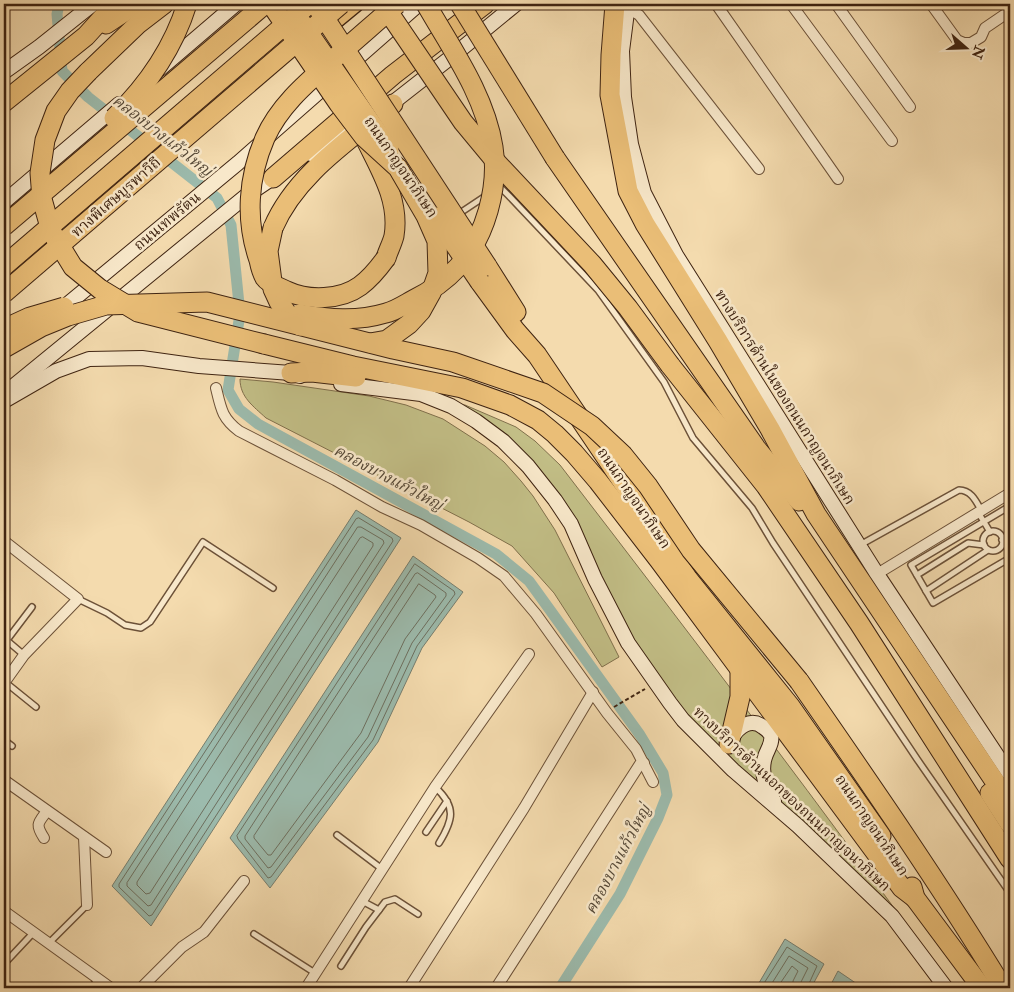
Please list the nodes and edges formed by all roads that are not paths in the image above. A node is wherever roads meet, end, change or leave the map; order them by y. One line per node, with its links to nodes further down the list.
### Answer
1 (115, 4): 29 (highway)
2 (136, 4): 29 (highway)
3 (164, 4): 56 (highway, bridge)
4 (187, 4): 41 (highway, bridge)
5 (236, 4): 39 (main road)
6 (265, 4): 42 (highway, bridge)
7 (271, 4): 34 (highway, bridge)
8 (289, 4): 45 (highway, ถนนกาญจนาภิเษก, bridge)
9 (299, 4): 43 (highway)
10 (309, 4): 44 (highway, ทางพิเศษบูรพาวิถี, bridge)
11 (316, 4): 45 (highway, bridge)
12 (342, 4): 46 (highway, ทางพิเศษบูรพาวิถี, bridge)
13 (355, 4): 47 (highway)
14 (383, 4): 106 (highway, bridge)
15 (397, 4): 34 (highway, bridge)
16 (420, 4): 50 (main road, ถนนเทพรัตน)
17 (426, 4): 48 (highway, bridge)
18 (461, 4): 62 (highway, bridge)
19 (485, 4): 37 (highway)
20 (516, 4): 32 (main road)
21 (607, 4): 62 (highway)
22 (716, 4): 38 (street)
23 (791, 4): 35 (street)
24 (836, 4): 33 (street)
25 (931, 4): 28 (street)
26 (624, 5): 36 (street); 69 (main road, ทางบริการด้านในของถนนกาญจนาภิเษก); 96 (highway)
27 (88, 8): 30 (main road)
28 (1010, 11)
29 (86, 36): 31 (highway)
30 (4, 72)
31 (4, 102)
32 (393, 104): 34 (highway, bridge); 37 (main road)
33 (910, 107)
34 (364, 137)
35 (892, 141)
36 (759, 169)
37 (273, 178): 57 (main road)
38 (838, 179)
39 (4, 202)
40 (463, 211): 109 (lane)
41 (4, 213)
42 (4, 226)
43 (4, 255)
44 (4, 266)
45 (484, 274): 110 (highway, ถนนกาญจนาภิเษก)
46 (4, 293)
47 (4, 297)
48 (207, 302): 49 (highway, bridge); 131 (highway, bridge)
49 (106, 305): 51 (highway, bridge); 52 (highway, bridge)
50 (44, 324): 51 (highway); 53 (main road, ถนนเทพรัตน)
51 (4, 328)
52 (4, 348)
53 (4, 358)
54 (291, 373): 56 (highway); 58 (main road, ทางบริการด้านนอกของถนนกาญจนาภิเษก); 90 (main road, ทางบริการด้านนอกของถนนกาญจนาภิเษก)
55 (216, 388): 84 (street)
56 (462, 388): 82 (highway)
57 (4, 395)
58 (4, 400)
59 (1010, 492): 61 (street)
60 (1010, 506): 63 (lane)
61 (980, 511): 63 (lane); 69 (lane); 73 (street)
62 (814, 519): 99 (highway)
63 (984, 522): 64 (lane); 74 (lane)
64 (990, 532): 66 (lane); 68 (lane)
65 (1010, 534): 66 (lane)
66 (1002, 540): 70 (lane)
67 (4, 541): 77 (street)
68 (984, 545): 71 (lane); 74 (lane)
69 (859, 546): 73 (main road, ทางบริการด้านในของถนนกาญจนาภิเษก)
70 (999, 549): 71 (lane); 72 (lane)
71 (988, 550): 76 (lane)
72 (1009, 559): 76 (lane)
73 (877, 574): 91 (main road, ทางบริการด้านในของถนนกาญจนาภิเษก)
74 (917, 575): 76 (lane)
75 (273, 588): 77 (lane)
76 (926, 591)
77 (78, 599): 81 (street)
78 (32, 607): 79 (lane)
79 (5, 639): 81 (lane)
80 (529, 654): 94 (street)
81 (24, 655): 83 (street)
82 (740, 669): 87 (highway); 110 (highway)
83 (4, 683): 85 (lane)
84 (593, 692): 89 (street); 127 (street)
85 (36, 707)
86 (4, 740): 88 (lane)
87 (729, 744): 90 (main road); 97 (main road)
88 (12, 746)
89 (644, 763): 93 (street); 128 (street)
90 (733, 770): 97 (main road, ทางบริการด้านนอกของถนนกาญจนาภิเษก)
91 (1010, 775)
92 (4, 780): 98 (street)
93 (653, 782)
94 (435, 787): 95 (lane); 107 (street)
95 (448, 801): 100 (lane); 104 (lane)
96 (1010, 804)
97 (778, 808): 129 (main road, ทางบริการด้านนอกของถนนกาญจนาภิเษก)
98 (47, 811): 102 (street); 103 (street)
99 (1010, 824)
100 (426, 832)
101 (337, 835): 107 (lane)
102 (44, 838)
103 (84, 838): 105 (street); 112 (street)
104 (439, 843)
105 (106, 852)
106 (1010, 859)
107 (383, 869): 111 (street)
108 (244, 881): 125 (street)
109 (1010, 893)
110 (915, 898): 130 (highway, ถนนกาญจนาภิเษก)
111 (362, 900): 113 (lane); 121 (street)
112 (87, 905): 118 (lane)
113 (380, 910): 115 (lane); 120 (lane)
114 (4, 911): 116 (street)
115 (418, 914)
116 (34, 932): 118 (street); 119 (lane)
117 (254, 934): 121 (lane)
118 (49, 943): 122 (street)
119 (4, 964)
120 (341, 966)
121 (315, 973): 126 (street)
122 (98, 979): 123 (lane); 124 (street)
123 (91, 988)
124 (110, 988)
125 (141, 988)
126 (306, 988)
127 (409, 988)
128 (496, 988)
129 (946, 988)
130 (982, 988)
131 (1003, 988)

